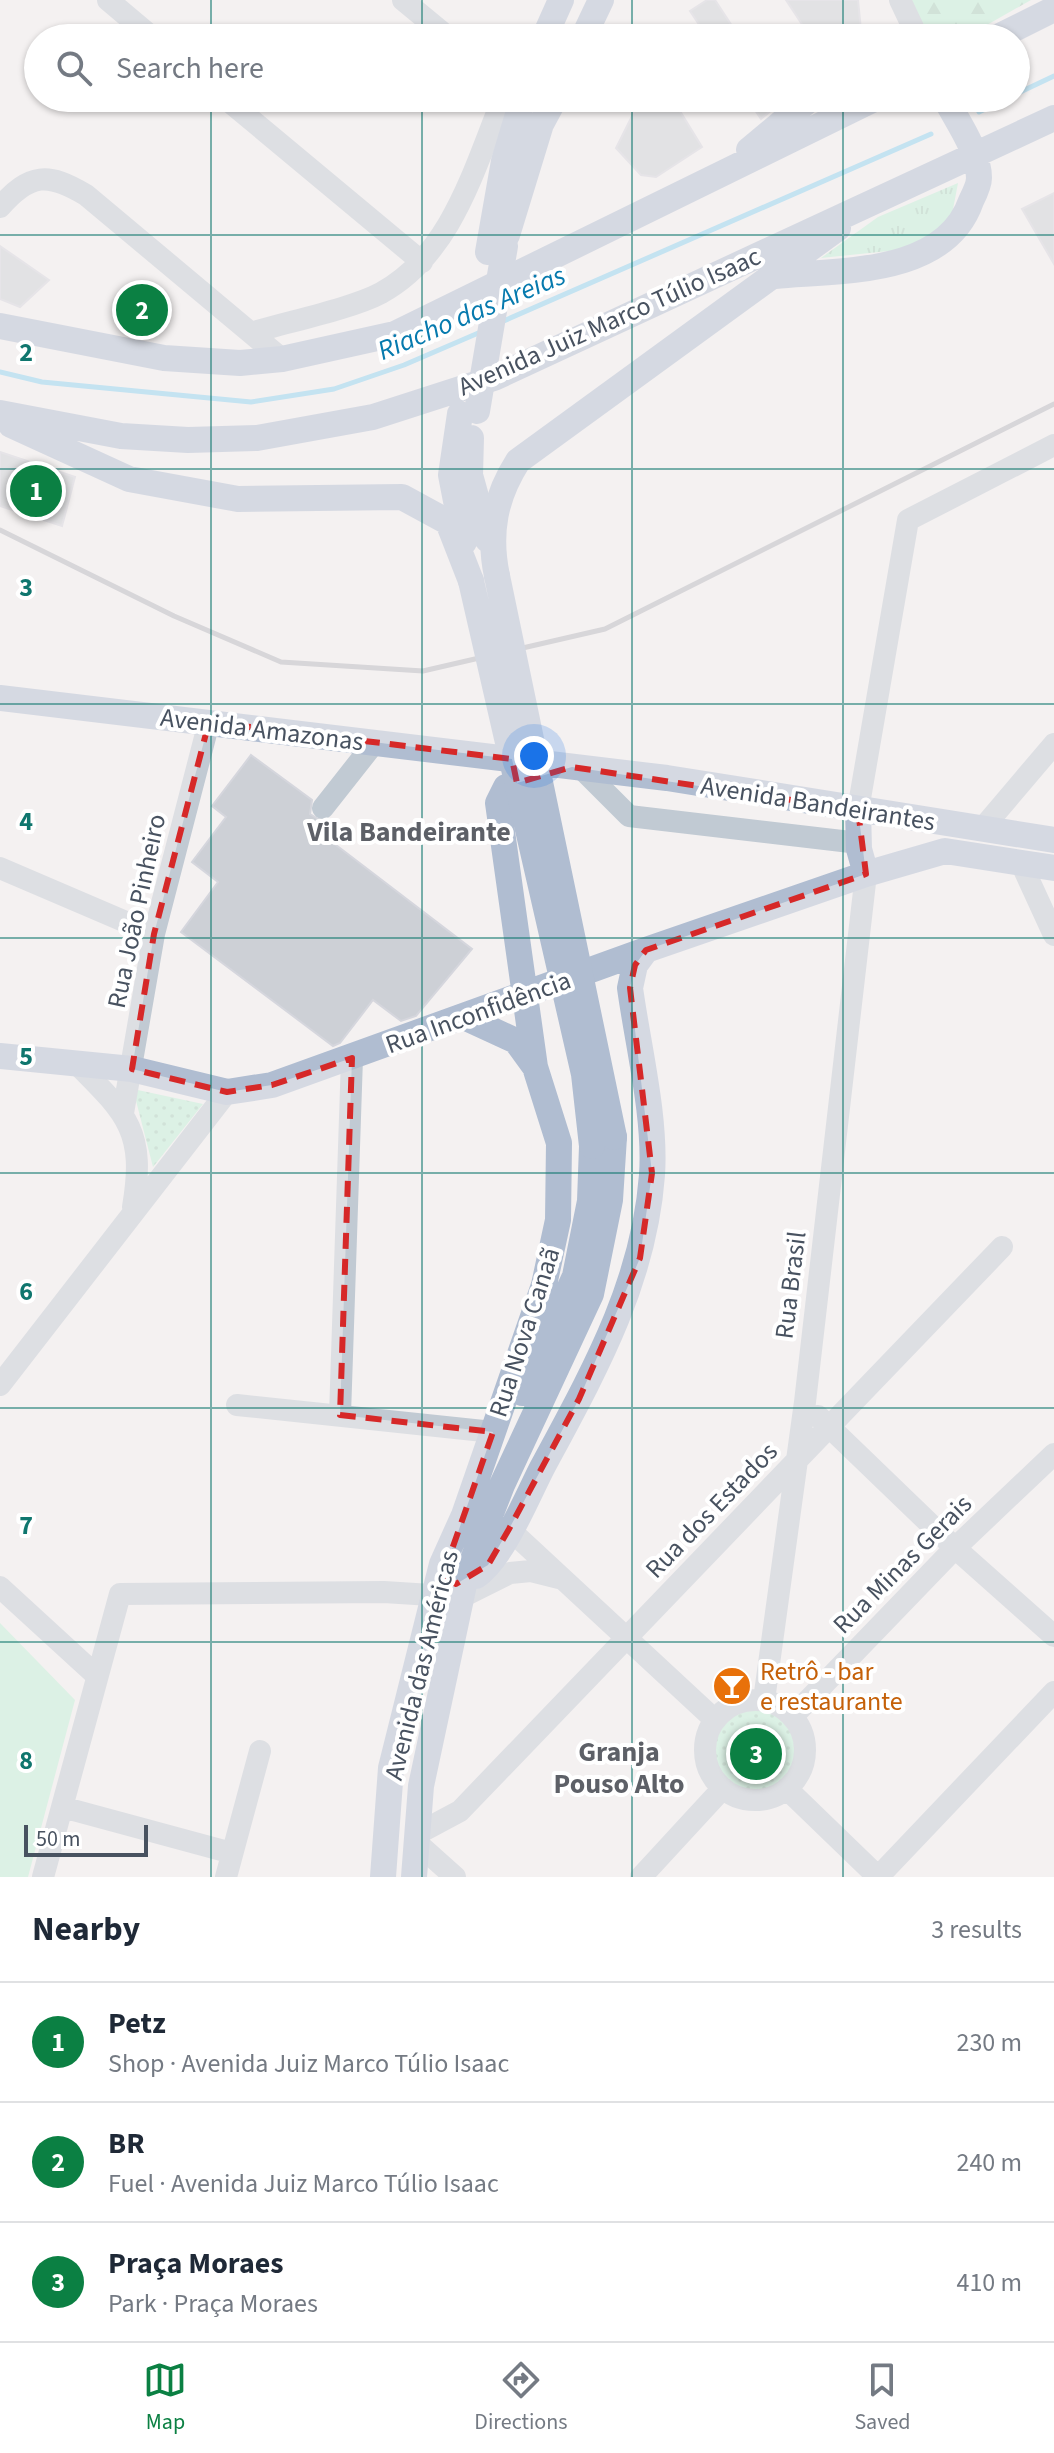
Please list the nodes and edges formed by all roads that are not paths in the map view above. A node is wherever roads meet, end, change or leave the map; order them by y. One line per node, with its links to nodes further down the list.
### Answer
1 (108, 0): 7 (street)
2 (403, 0): 8 (street)
3 (561, 0): 9 (main road)
4 (601, 0): 10 (main road)
5 (900, 0): 11 (street)
6 (1054, 9): 12 (main road)
7 (136, 24)
8 (432, 24)
9 (550, 24)
10 (590, 24)
11 (911, 24)
12 (1024, 24)
13 (242, 112): 26 (street)
14 (497, 112): 26 (street)
15 (519, 112): 25 (main road)
16 (547, 112): 25 (main road)
17 (794, 112): 22 (main road)
18 (848, 112): 22 (main road)
19 (952, 112): 21 (main road)
20 (1054, 118): 21 (main road, Avenida Juiz Marco Túlio Isaac)
21 (969, 145): 23 (main road, Avenida Juiz Marco Túlio Isaac); 27 (main road)
22 (709, 182): 30 (main road)
23 (883, 195): 27 (main road); 32 (main road, Avenida Juiz Marco Túlio Isaac)
24 (0, 207): 29 (street)
25 (496, 249): 31 (main road)
26 (422, 262): 29 (street)
27 (775, 276): 35 (main road)
28 (0, 326): 30 (main road)
29 (251, 333): 30 (street)
30 (282, 359)
31 (468, 412): 35 (main road); 36 (main road)
32 (0, 413)
33 (0, 420): 36 (main road)
34 (1054, 445): 44 (street)
35 (496, 569): 65 (main road, bridge)
36 (469, 575): 65 (main road, bridge)
37 (0, 698): 38 (main road, Avenida Amazonas)
38 (209, 722): 39 (main road, Avenida Amazonas); 53 (street, Rua João Pinheiro)
39 (375, 742): 41 (main road, Avenida Amazonas); 43 (street)
40 (1054, 744): 45 (street)
41 (524, 761): 42 (main road, Avenida Bandeirantes)
42 (577, 768): 44 (main road, Avenida Bandeirantes); 47 (street, Avenida Bandeirantes); 56 (main road, Rua Nova Canaã)
43 (323, 808)
44 (858, 810): 45 (main road, Avenida Bandeirantes); 47 (main road)
45 (981, 830): 46 (main road, Avenida Bandeirantes)
46 (1054, 840)
47 (859, 843): 52 (main road)
48 (945, 851): 49 (main road, Avenida Bandeirantes); 52 (main road, Rua Inconfidência)
49 (1021, 863): 51 (main road, Avenida Bandeirantes); 54 (street)
50 (0, 868): 53 (street)
51 (1054, 868)
52 (866, 874): 55 (main road, Rua Inconfidência); 69 (street, Rua Brasil)
53 (154, 934): 62 (street, Rua João Pinheiro)
54 (1054, 935)
55 (646, 950): 56 (main road, Rua Inconfidência); 77 (main road, Avenida das Américas)
56 (528, 995): 57 (main road, Rua Inconfidência); 61 (main road, Rua Nova Canaã)
57 (466, 1018): 59 (main road, Rua Inconfidência); 61 (main road)
58 (0, 1056): 60 (main road, Rua Inconfidência)
59 (352, 1058): 63 (main road, Rua Inconfidência); 71 (street)
60 (75, 1062): 62 (main road, Rua Inconfidência); 64 (street)
61 (535, 1067): 73 (main road, Rua Nova Canaã)
62 (132, 1069): 63 (main road, Rua Inconfidência); 64 (street, Rua João Pinheiro)
63 (227, 1092): 66 (street)
64 (123, 1113): 66 (street)
65 (603, 1141): 76 (main road, Avenida das Américas); 81 (main road, Avenida das Américas)
66 (132, 1212): 68 (street)
67 (1002, 1247): 72 (street, Rua dos Estados)
68 (0, 1385)
69 (805, 1402): 72 (street); 75 (street, Rua Brasil)
70 (237, 1405): 71 (street)
71 (340, 1415): 73 (street)
72 (828, 1426): 75 (street, Rua dos Estados); 78 (street)
73 (493, 1432): 76 (main road, Rua Nova Canaã)
74 (1054, 1454): 78 (street, Rua Minas Gerais)
75 (797, 1463): 84 (street, Rua dos Estados); 87 (street, Rua Brasil)
76 (463, 1518): 82 (main road, Avenida das Américas)
77 (509, 1529): 79 (street); 81 (main road, Avenida das Américas)
78 (955, 1548): 83 (street); 88 (street, Rua Minas Gerais)
79 (559, 1578): 81 (street); 84 (street)
80 (0, 1587): 85 (street)
81 (464, 1588): 82 (street); 91 (main road, Avenida das Américas)
82 (434, 1595): 85 (street); 90 (main road, Avenida das Américas)
83 (1054, 1636)
84 (626, 1639): 89 (street); 97 (street, Rua dos Estados)
85 (97, 1676): 96 (street)
86 (1054, 1692): 106 (street)
87 (764, 1700): 88 (street); 89 (street)
88 (793, 1716): 95 (street)
89 (715, 1720): 94 (street)
90 (399, 1736): 91 (main road); 102 (main road, Avenida das Américas)
91 (431, 1741): 93 (main road, Avenida das Américas)
92 (260, 1751): 99 (street)
93 (421, 1786): 97 (street); 98 (main road, Avenida das Américas)
94 (723, 1788): 95 (street); 105 (street)
95 (787, 1789): 106 (street)
96 (62, 1807): 99 (street); 100 (street)
97 (460, 1811): 98 (street, Rua dos Estados)
98 (417, 1839): 103 (main road, Avenida das Américas); 104 (street)
99 (232, 1853): 101 (street)
100 (43, 1877)
101 (226, 1877)
102 (383, 1877)
103 (414, 1877)
104 (455, 1877)
105 (641, 1877)
106 (878, 1877)

